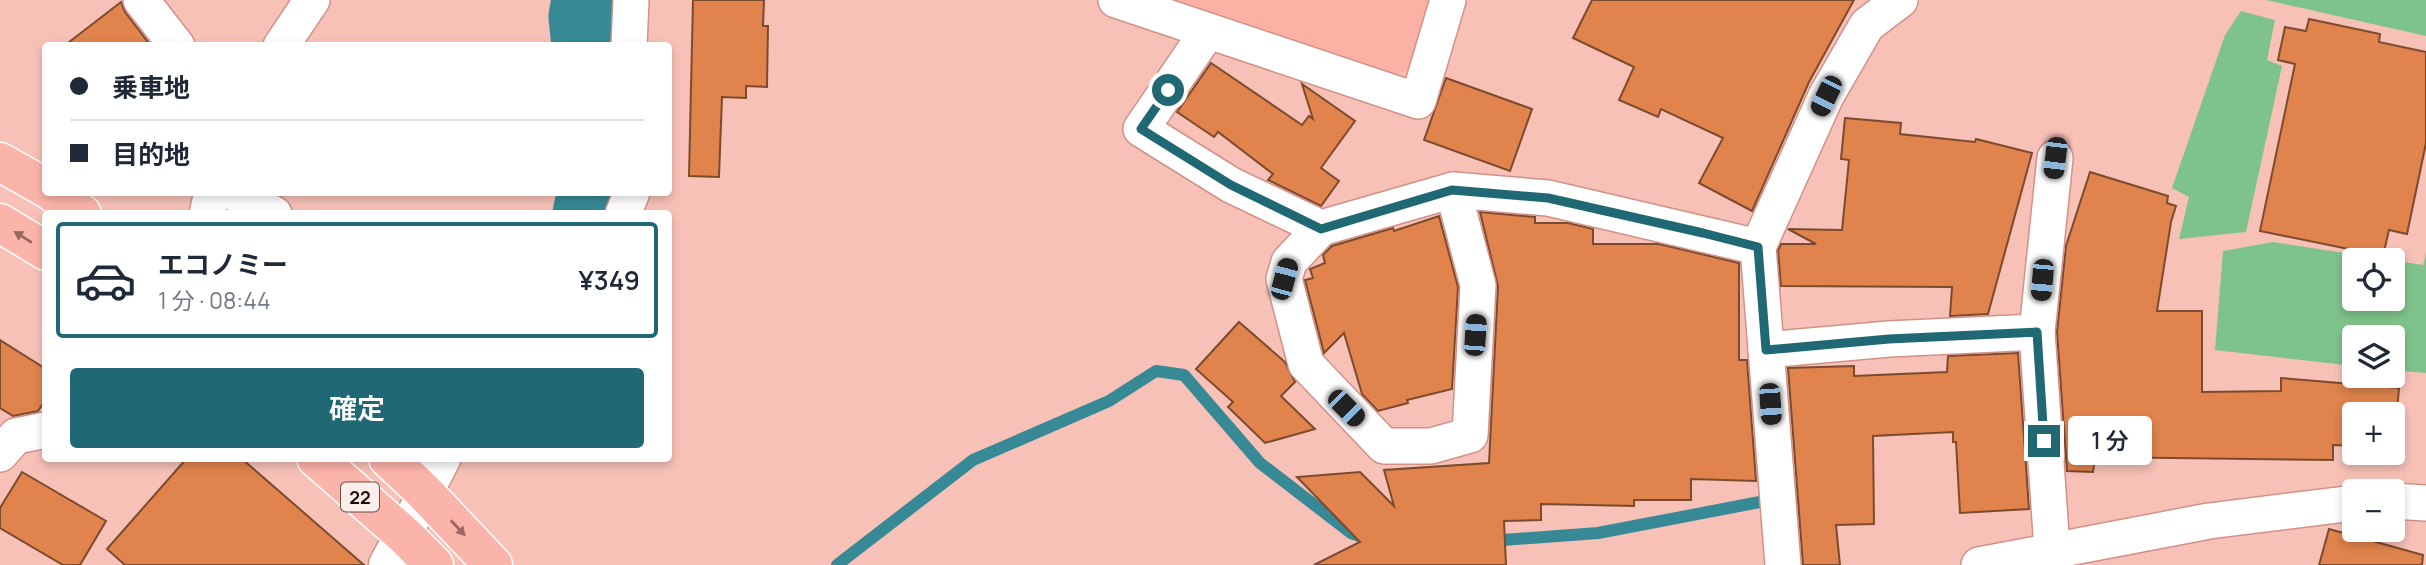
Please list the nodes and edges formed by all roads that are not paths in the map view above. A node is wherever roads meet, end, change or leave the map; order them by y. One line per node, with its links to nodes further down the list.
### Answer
1 (141, 0): 8 (street)
2 (312, 0): 9 (street)
3 (631, 0): 10 (street)
4 (1116, 0): 7 (street)
5 (1448, 0): 7 (street)
6 (1899, 0): 21 (street)
7 (1208, 31): 20 (street)
8 (174, 42)
9 (284, 42)
10 (629, 42)
11 (2055, 158): 23 (street)
12 (0, 162): 13 (main road)
13 (42, 186)
14 (1452, 190): 20 (street); 20 (street); 21 (street)
15 (57, 196): 17 (main road)
16 (240, 196): 18 (street)
17 (77, 210)
18 (266, 210)
19 (0, 223): 22 (main road, one-way to 19)
20 (1321, 229)
21 (1758, 247): 24 (street)
22 (42, 249)
23 (2037, 332): 24 (street); 35 (street)
24 (1766, 350): 38 (street)
25 (42, 431): 26 (street)
26 (0, 454)
27 (319, 462): 34 (main road, 22)
28 (392, 462): 30 (main road, 22)
29 (441, 462): 30 (street)
30 (424, 492): 34 (street); 37 (main road, 22, one-way to 37)
31 (2405, 502): 32 (street)
32 (2426, 503)
33 (2342, 504): 35 (street)
34 (396, 550): 36 (main road, 22)
35 (2052, 550): 39 (street)
36 (434, 565)
37 (493, 565)
38 (1783, 565)
39 (1979, 565)

